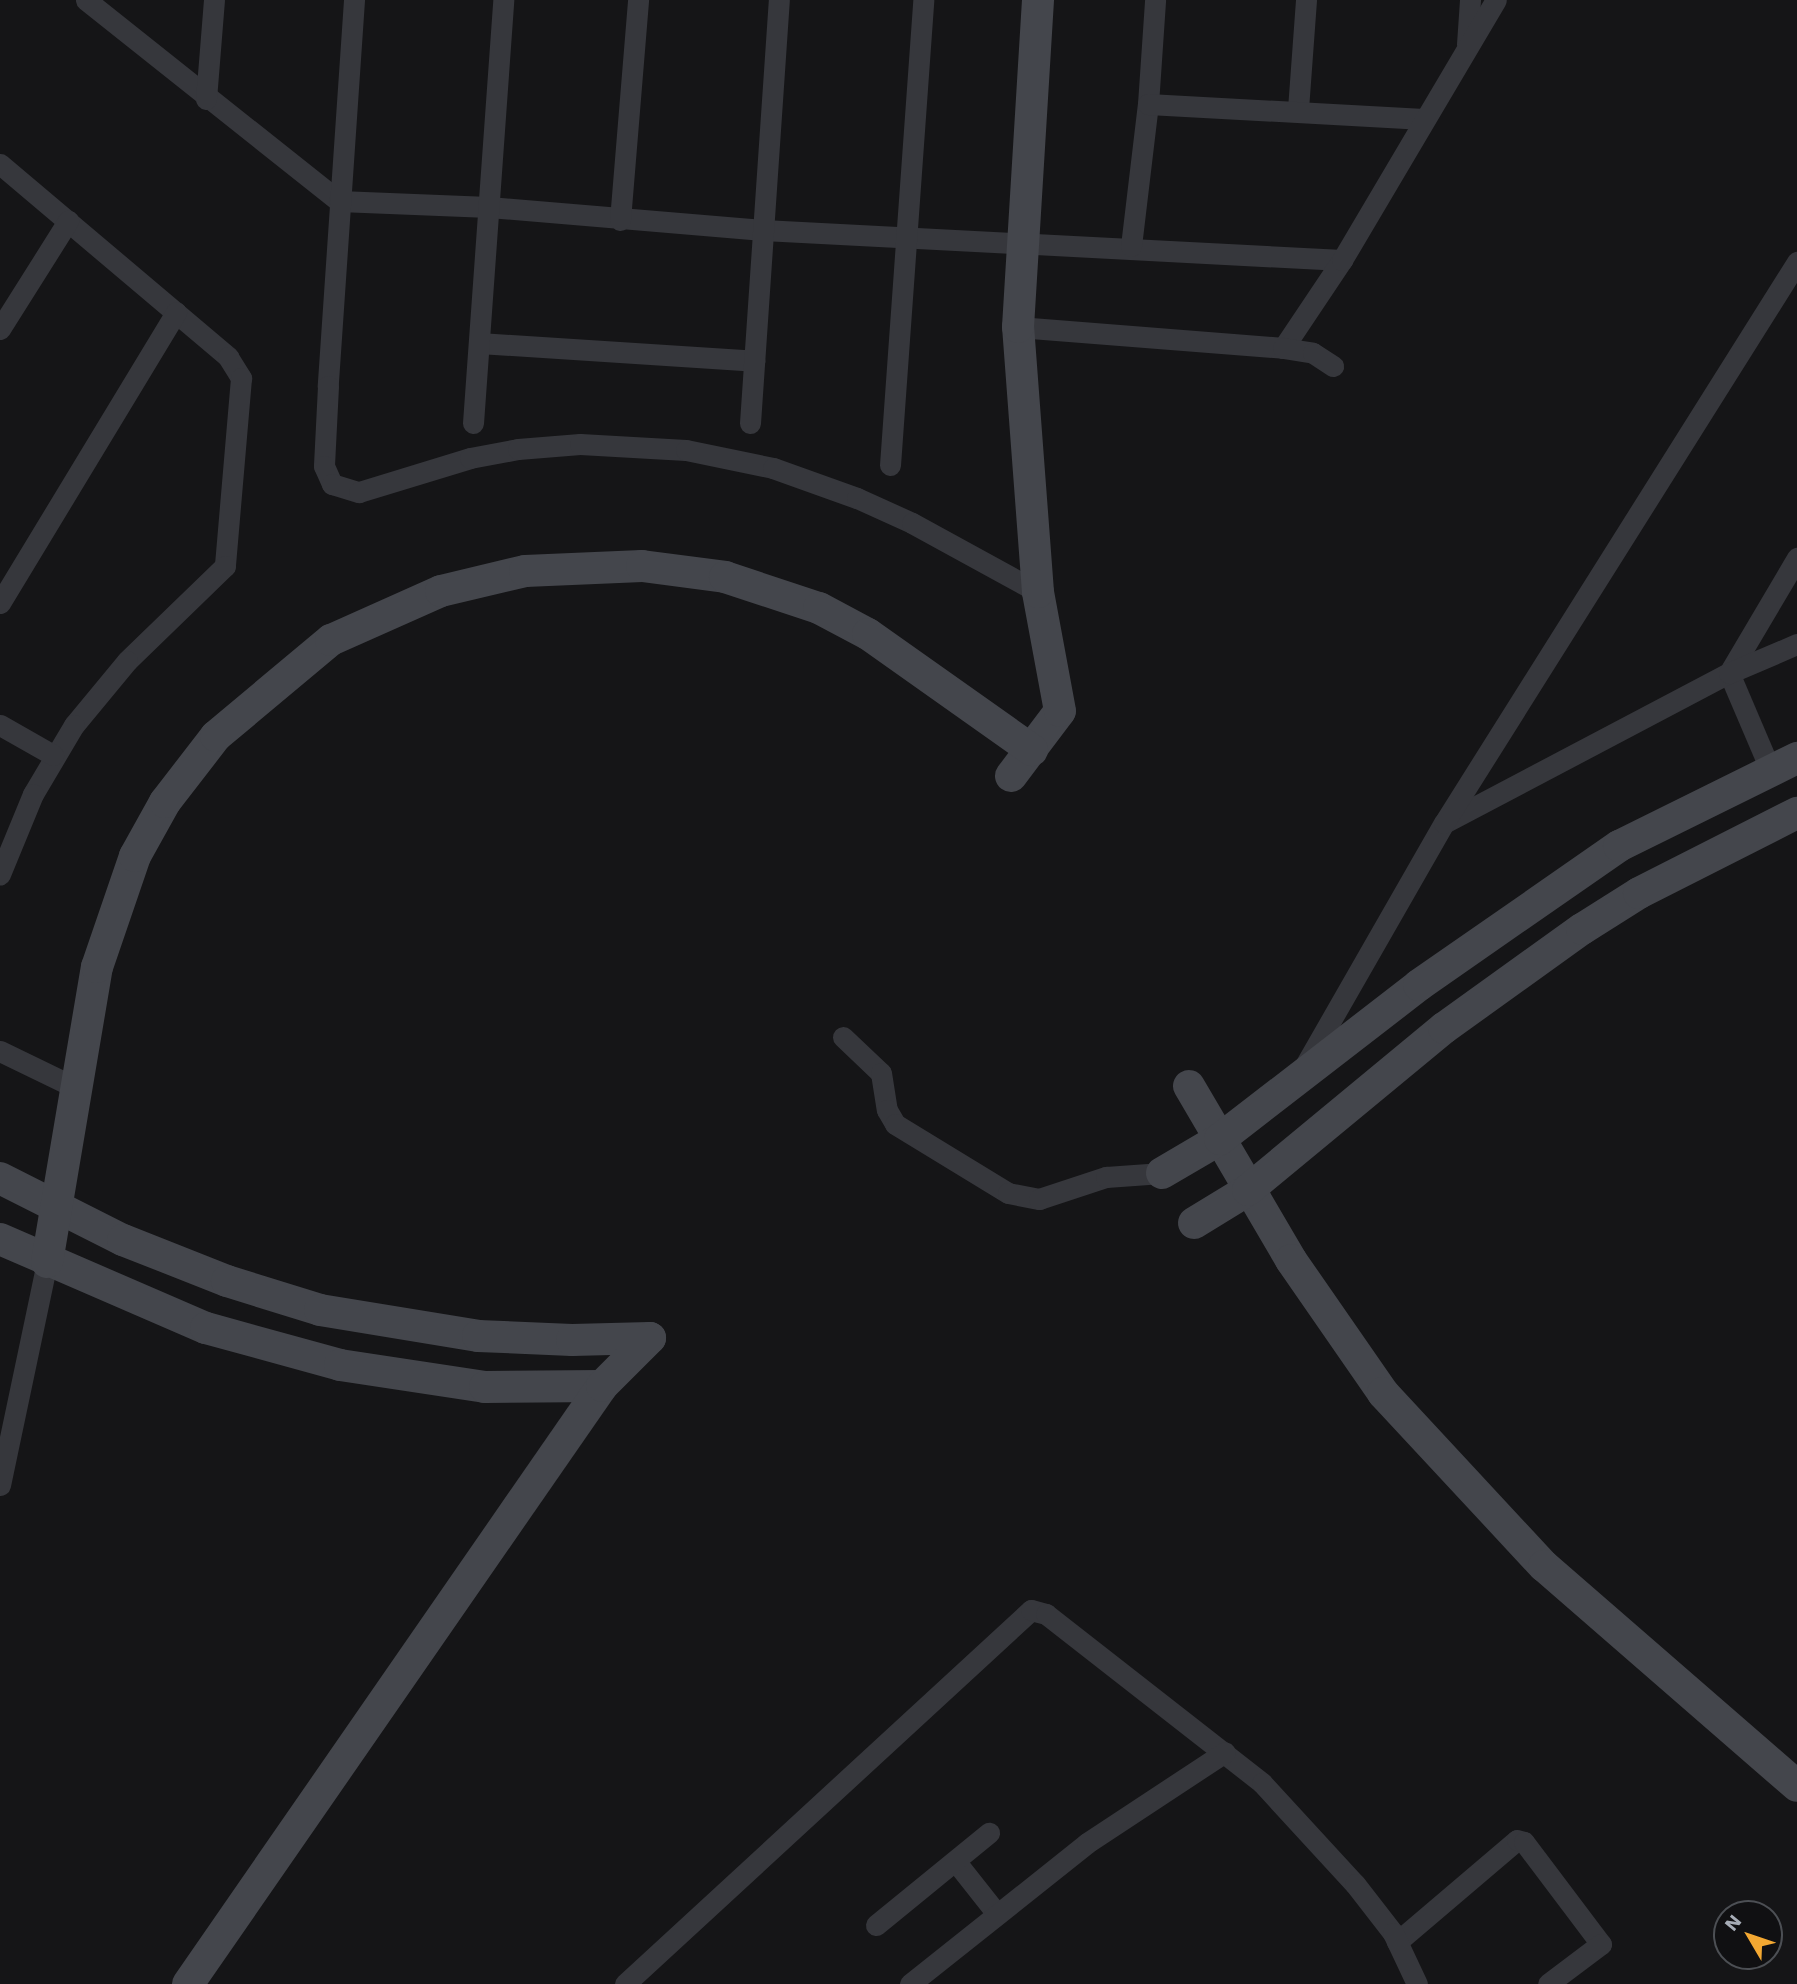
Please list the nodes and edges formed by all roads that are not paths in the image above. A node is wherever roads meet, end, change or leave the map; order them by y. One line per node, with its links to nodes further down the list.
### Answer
1 (86, 0): 14 (street)
2 (214, 0): 14 (street)
3 (354, 0): 19 (street)
4 (503, 0): 20 (street)
5 (638, 0): 21 (street)
6 (779, 0): 23 (street)
7 (923, 0): 24 (street)
8 (1038, 0): 25 (street)
9 (1155, 0): 15 (street)
10 (1306, 0): 16 (street)
11 (1470, 0): 13 (street)
12 (1496, 0): 13 (street)
13 (1467, 46): 17 (street)
14 (206, 99): 19 (street)
15 (1148, 104): 16 (street); 26 (street)
16 (1298, 109): 17 (street)
17 (1424, 119): 27 (street)
18 (0, 164): 22 (street)
19 (340, 201): 20 (street); 40 (street)
20 (489, 207): 21 (street); 32 (street)
21 (620, 220): 23 (street)
22 (68, 221): 29 (street); 31 (street)
23 (763, 230): 24 (street); 34 (street)
24 (906, 237): 25 (street); 38 (street)
25 (1020, 244): 26 (street); 30 (street)
26 (1131, 246): 27 (street)
27 (1342, 260): 33 (street)
28 (1797, 262): 50 (street)
29 (176, 312): 41 (street); 46 (street)
30 (1018, 327): 33 (street); 40 (street)
31 (0, 329)
32 (480, 343): 34 (street); 36 (street)
33 (1283, 348): 35 (street)
34 (754, 360): 37 (street)
35 (1333, 366)
36 (474, 423)
37 (750, 423)
38 (890, 465)
39 (1797, 558): 43 (street)
40 (1038, 592): 45 (street)
41 (0, 603)
42 (1797, 644): 43 (street)
43 (1729, 673): 47 (street); 50 (street)
44 (0, 725): 46 (street)
45 (1032, 750): 48 (street); 56 (street)
46 (53, 755): 51 (street)
47 (1784, 764): 54 (street)
48 (1011, 776)
49 (1797, 813): 60 (street)
50 (1444, 822): 54 (street)
51 (0, 874)
52 (844, 1037): 58 (street)
53 (0, 1051): 56 (street)
54 (1295, 1083): 57 (street)
55 (1189, 1086): 57 (street)
56 (74, 1087): 61 (street)
57 (1220, 1139): 58 (street); 60 (street)
58 (1162, 1173)
59 (0, 1178): 61 (street)
60 (1248, 1189): 62 (street); 68 (street)
61 (53, 1204): 64 (street); 65 (street)
62 (1194, 1223)
63 (0, 1239): 64 (street)
64 (47, 1262): 65 (street); 66 (street)
65 (602, 1386): 74 (street)
66 (0, 1485)
67 (1225, 1752): 71 (street); 73 (street); 75 (street)
68 (1797, 1786)
69 (989, 1833): 70 (street)
70 (956, 1862): 71 (street); 72 (street)
71 (997, 1914): 76 (street)
72 (876, 1925)
73 (1397, 1942): 77 (street); 78 (street)
74 (188, 1984)
75 (625, 1984)
76 (910, 1984)
77 (1416, 1984)
78 (1548, 1984)

